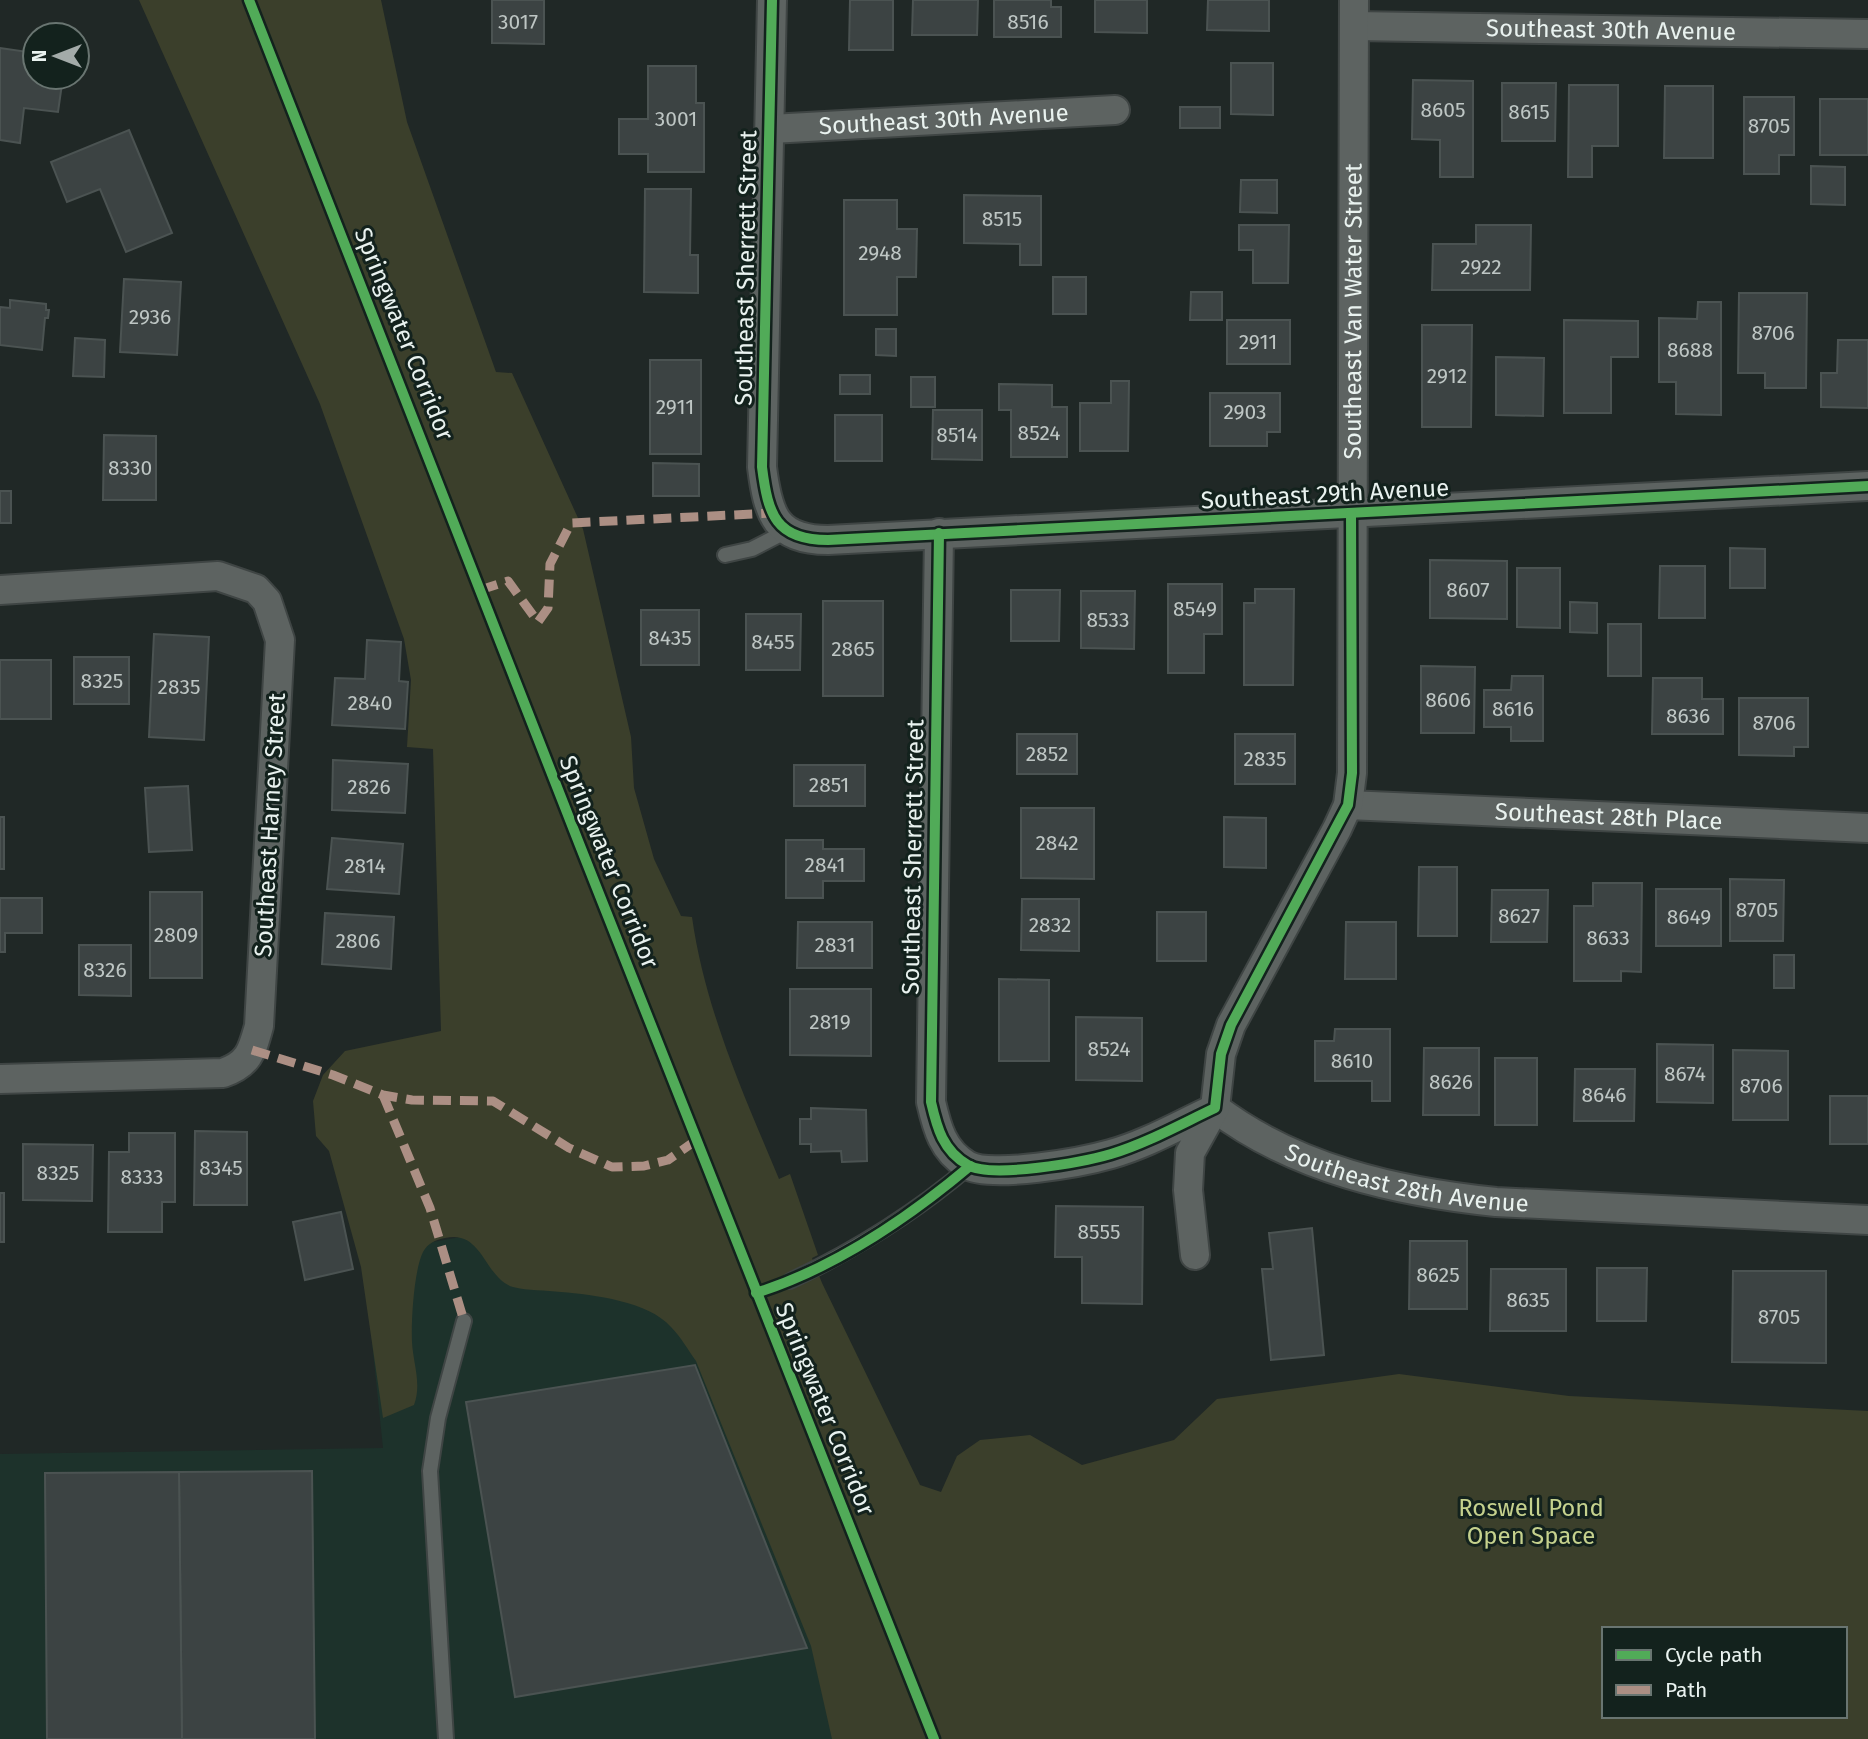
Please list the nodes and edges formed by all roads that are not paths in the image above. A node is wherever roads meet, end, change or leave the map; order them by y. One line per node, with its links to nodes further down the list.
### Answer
1 (772, 0): 5 (street, Southeast Sherrett Street)
2 (1354, 13): 3 (street, Southeast 30th Avenue); 7 (street, Southeast Van Water Street)
3 (1868, 34)
4 (1115, 110): 5 (street, Southeast 30th Avenue)
5 (771, 129): 8 (street, Southeast Sherrett Street)
6 (1868, 486): 7 (street, Southeast 29th Avenue)
7 (1351, 514): 9 (street, Southeast 29th Avenue); 12 (street, Southeast Van Water Street)
8 (786, 532): 9 (street, Southeast 29th Avenue); 10 (lane)
9 (939, 533): 16 (street, Southeast Sherrett Street)
10 (725, 555)
11 (0, 590): 14 (street, Southeast Harney Street)
12 (1348, 805): 13 (street, Southeast 28th Place); 15 (street, Southeast Van Water Street)
13 (1868, 828)
14 (0, 1079)
15 (1215, 1108): 16 (street); 17 (street, Southeast 28th Avenue); 18 (street, Southeast Van Water Street)
16 (970, 1166): 19 (lane)
17 (1868, 1220)
18 (1195, 1255)
19 (790, 1281)
20 (464, 1321): 21 (lane)
21 (446, 1739)

